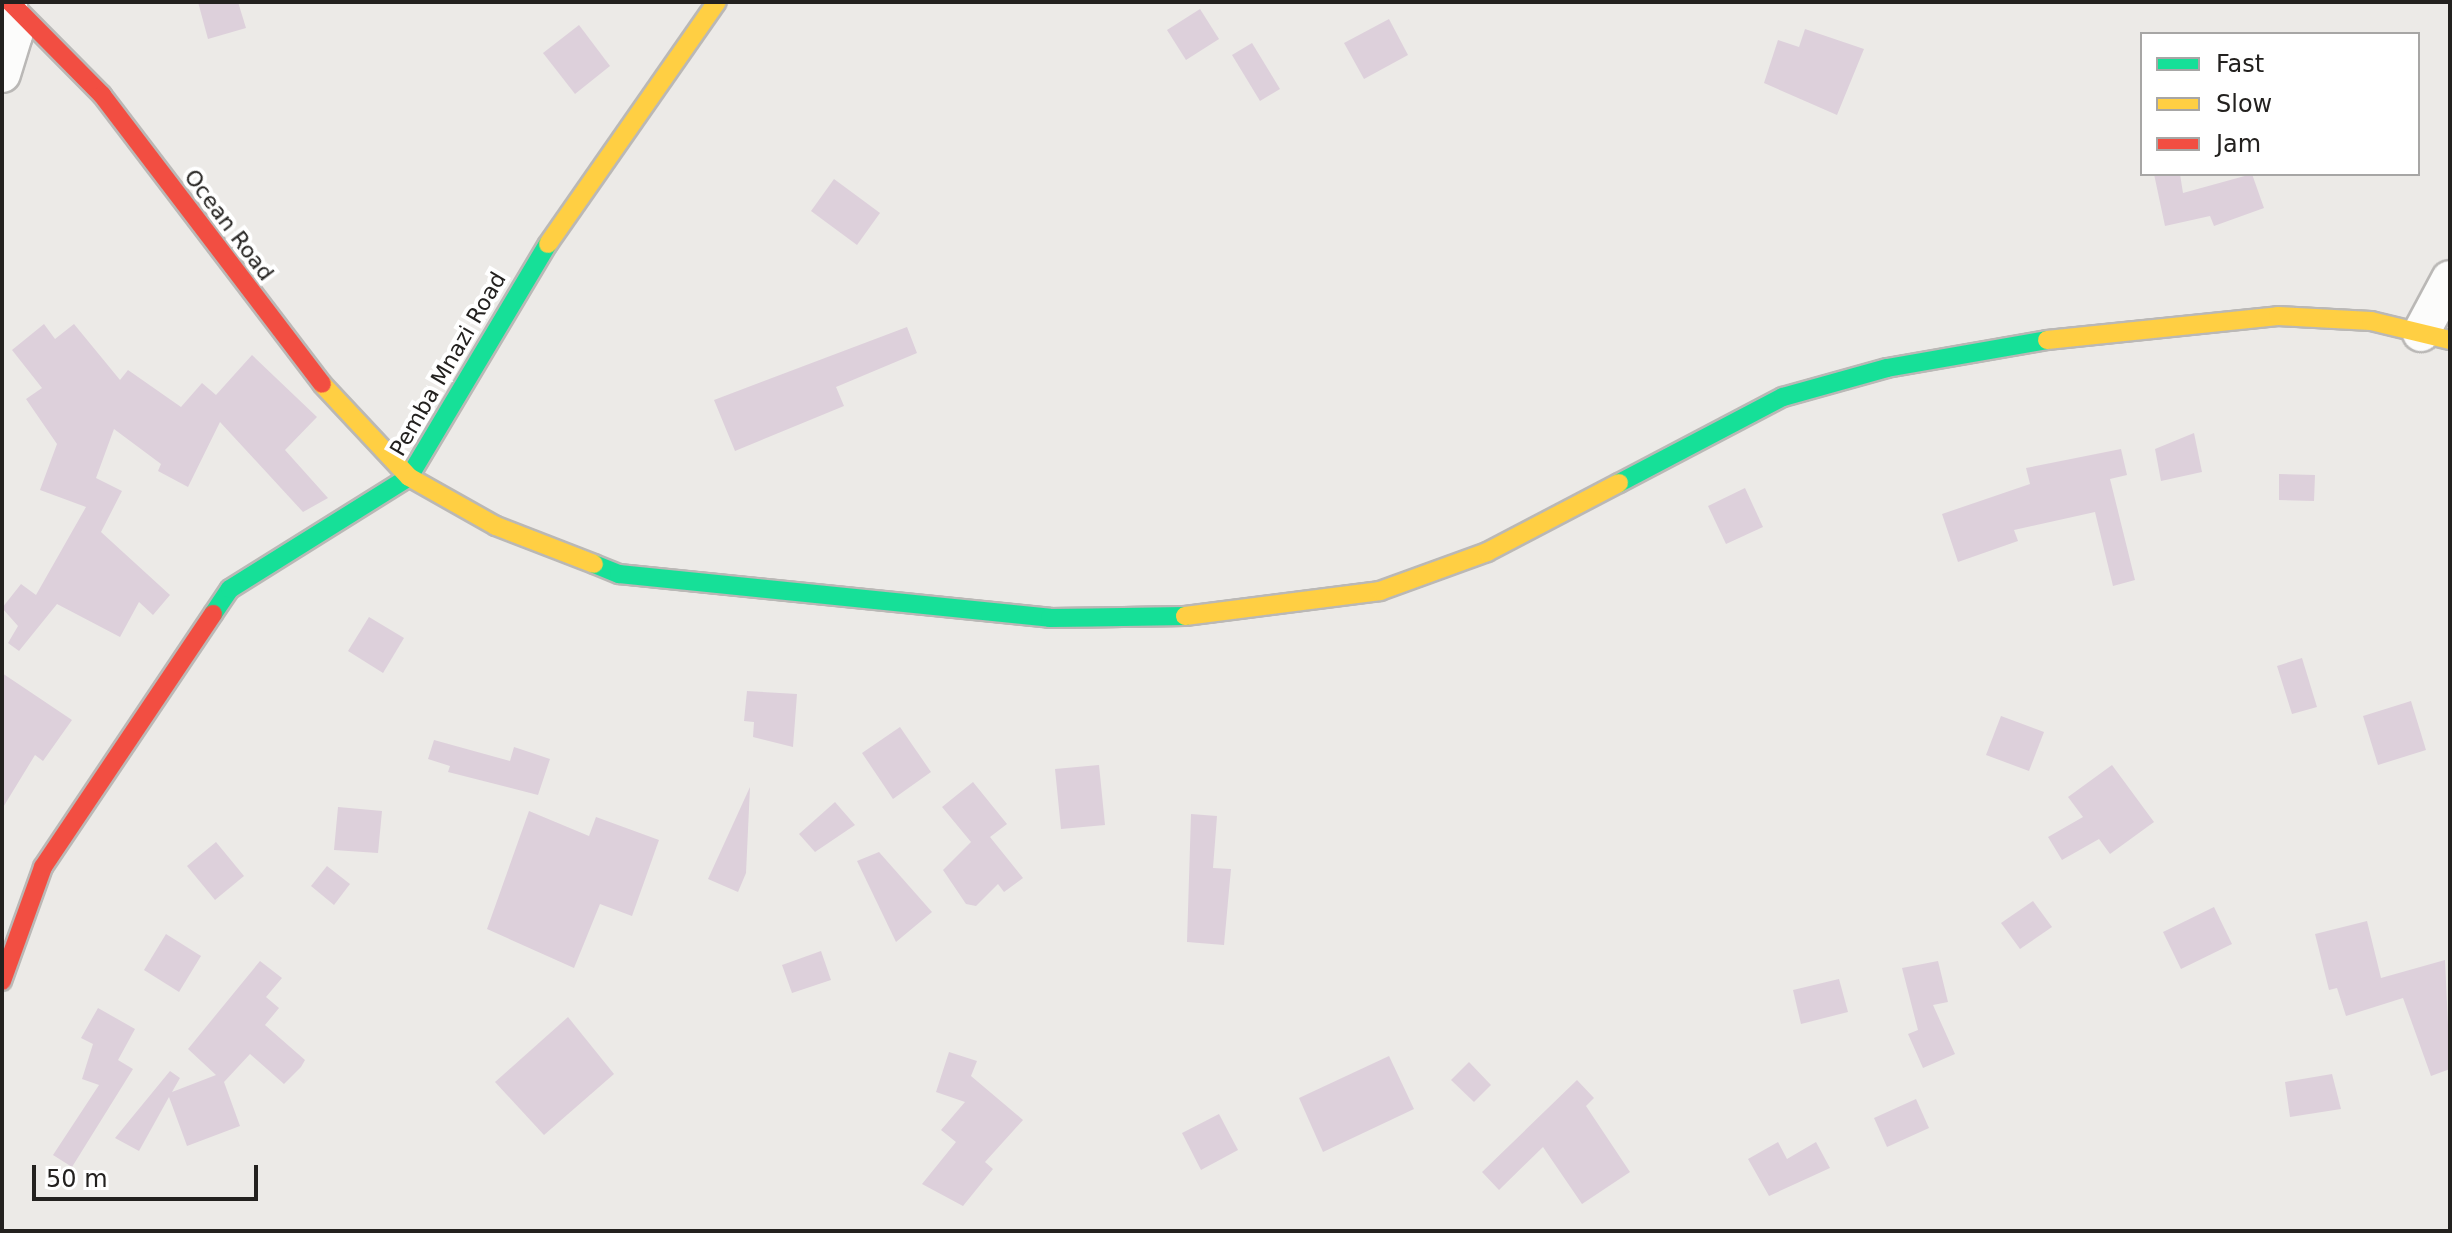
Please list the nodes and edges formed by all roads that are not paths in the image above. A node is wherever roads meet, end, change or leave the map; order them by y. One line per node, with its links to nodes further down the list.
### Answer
1 (9, 2): 3 (street); 6 (street, Ocean Road)
2 (717, 2): 6 (street, Pemba Mnazi Road)
3 (2, 74)
4 (2450, 279): 5 (street)
5 (2436, 336): 6 (street, Ocean Road)
6 (409, 477): 7 (street, Pemba Mnazi Road)
7 (2, 981)

